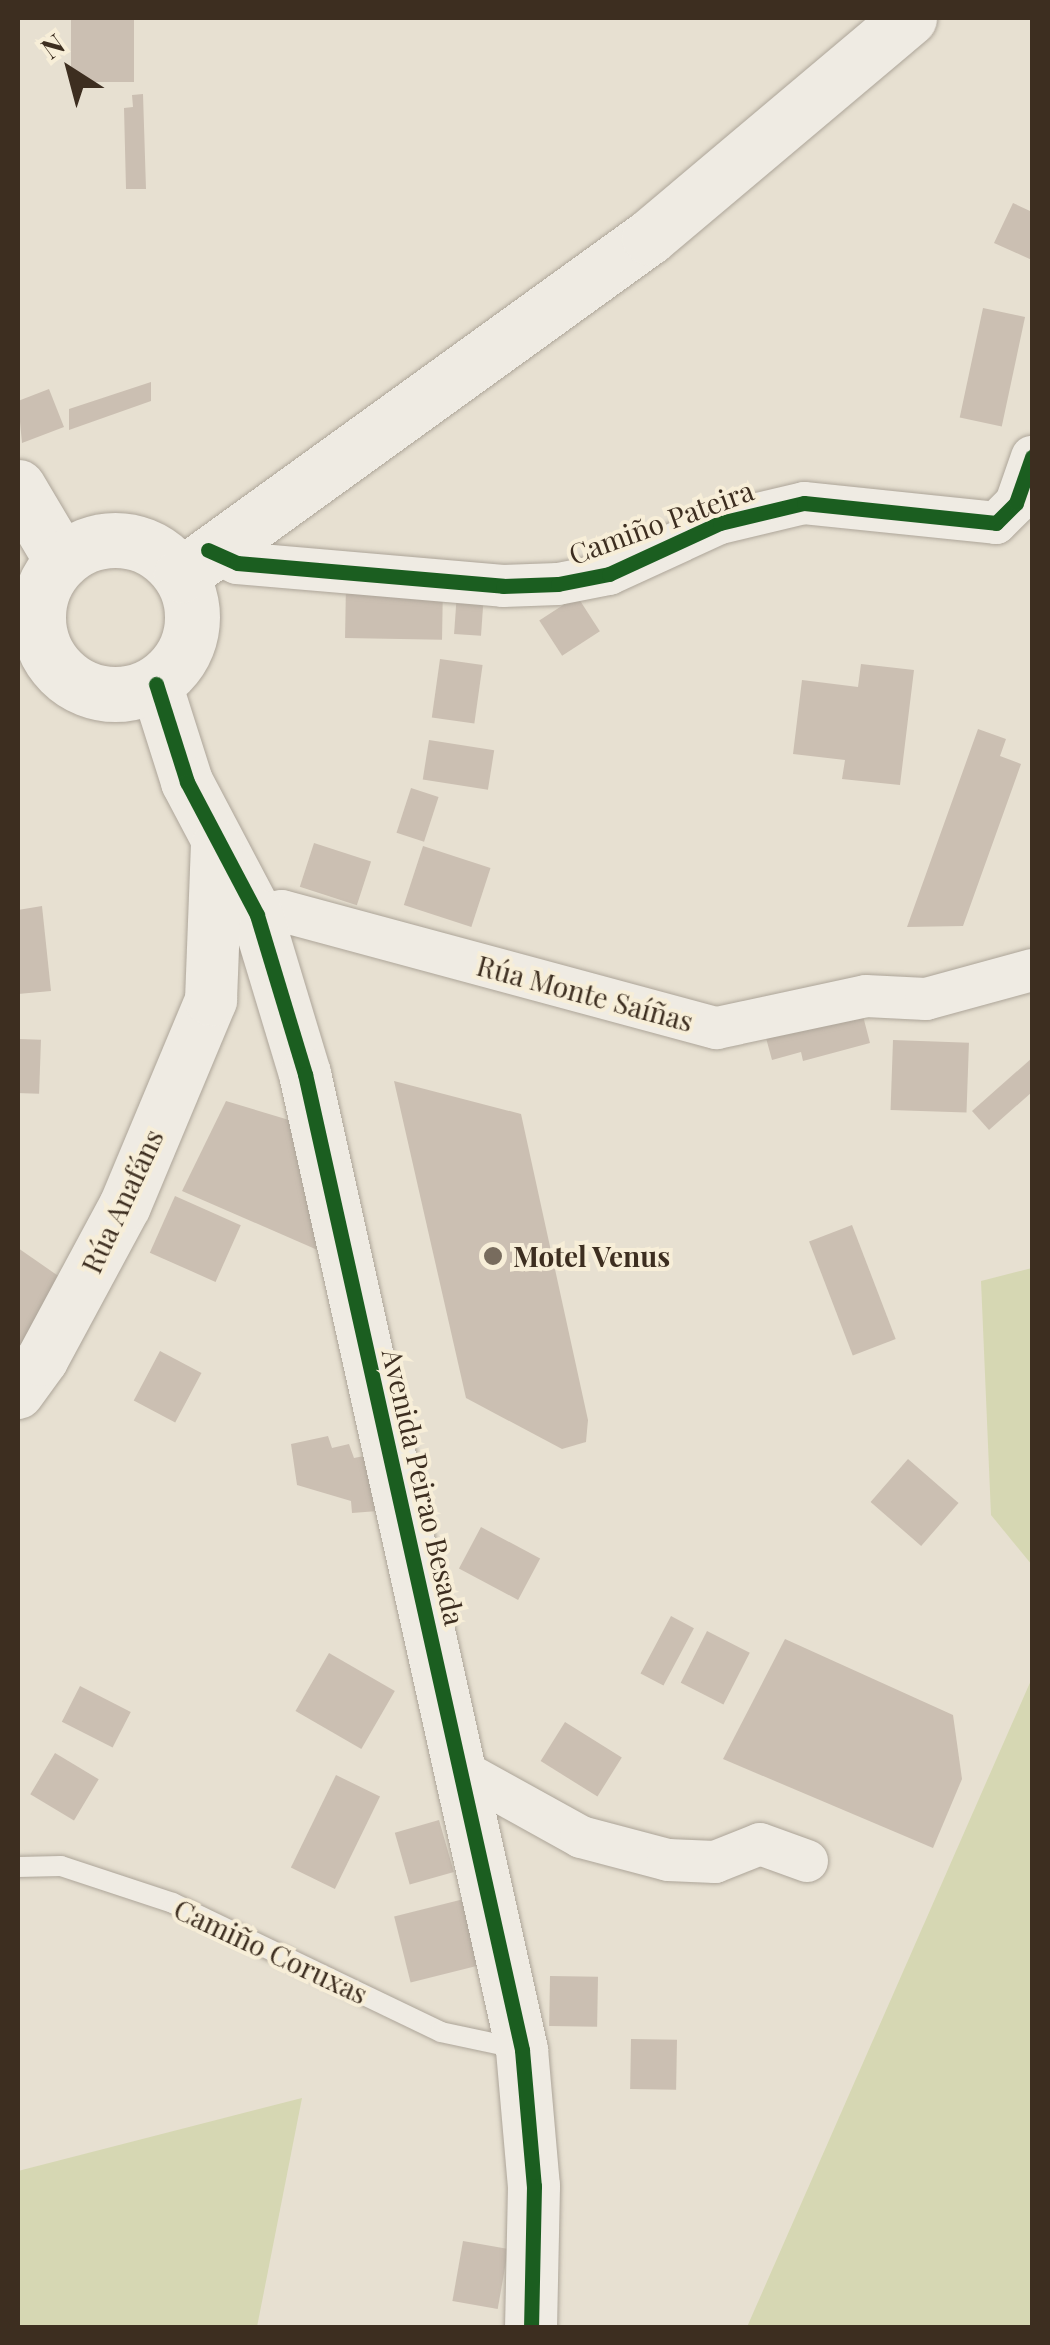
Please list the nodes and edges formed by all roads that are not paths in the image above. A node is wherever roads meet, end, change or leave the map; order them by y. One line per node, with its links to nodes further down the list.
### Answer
1 (909, 18): 5 (main road)
2 (1032, 457): 5 (street, Camiño Pateira)
3 (18, 486): 4 (main road)
4 (62, 562): 5 (main road); 6 (main road)
5 (194, 562): 7 (main road)
6 (28, 623): 7 (main road)
7 (156, 684): 8 (street, Avenida Peirao Besada)
8 (217, 836): 9 (street, Avenida Peirao Besada); 11 (street, Rúa Anafáns)
9 (264, 938): 10 (street, Rúa Monte Saíñas); 11 (street); 13 (street, Avenida Peirao Besada)
10 (1032, 970)
11 (211, 1000): 12 (street, Rúa Anafáns)
12 (18, 1393)
13 (462, 1771): 14 (street); 16 (street, Avenida Peirao Besada)
14 (806, 1861)
15 (18, 1867): 16 (lane, Camiño Coruxas)
16 (522, 2050): 17 (street, Avenida Peirao Besada)
17 (532, 2328)

